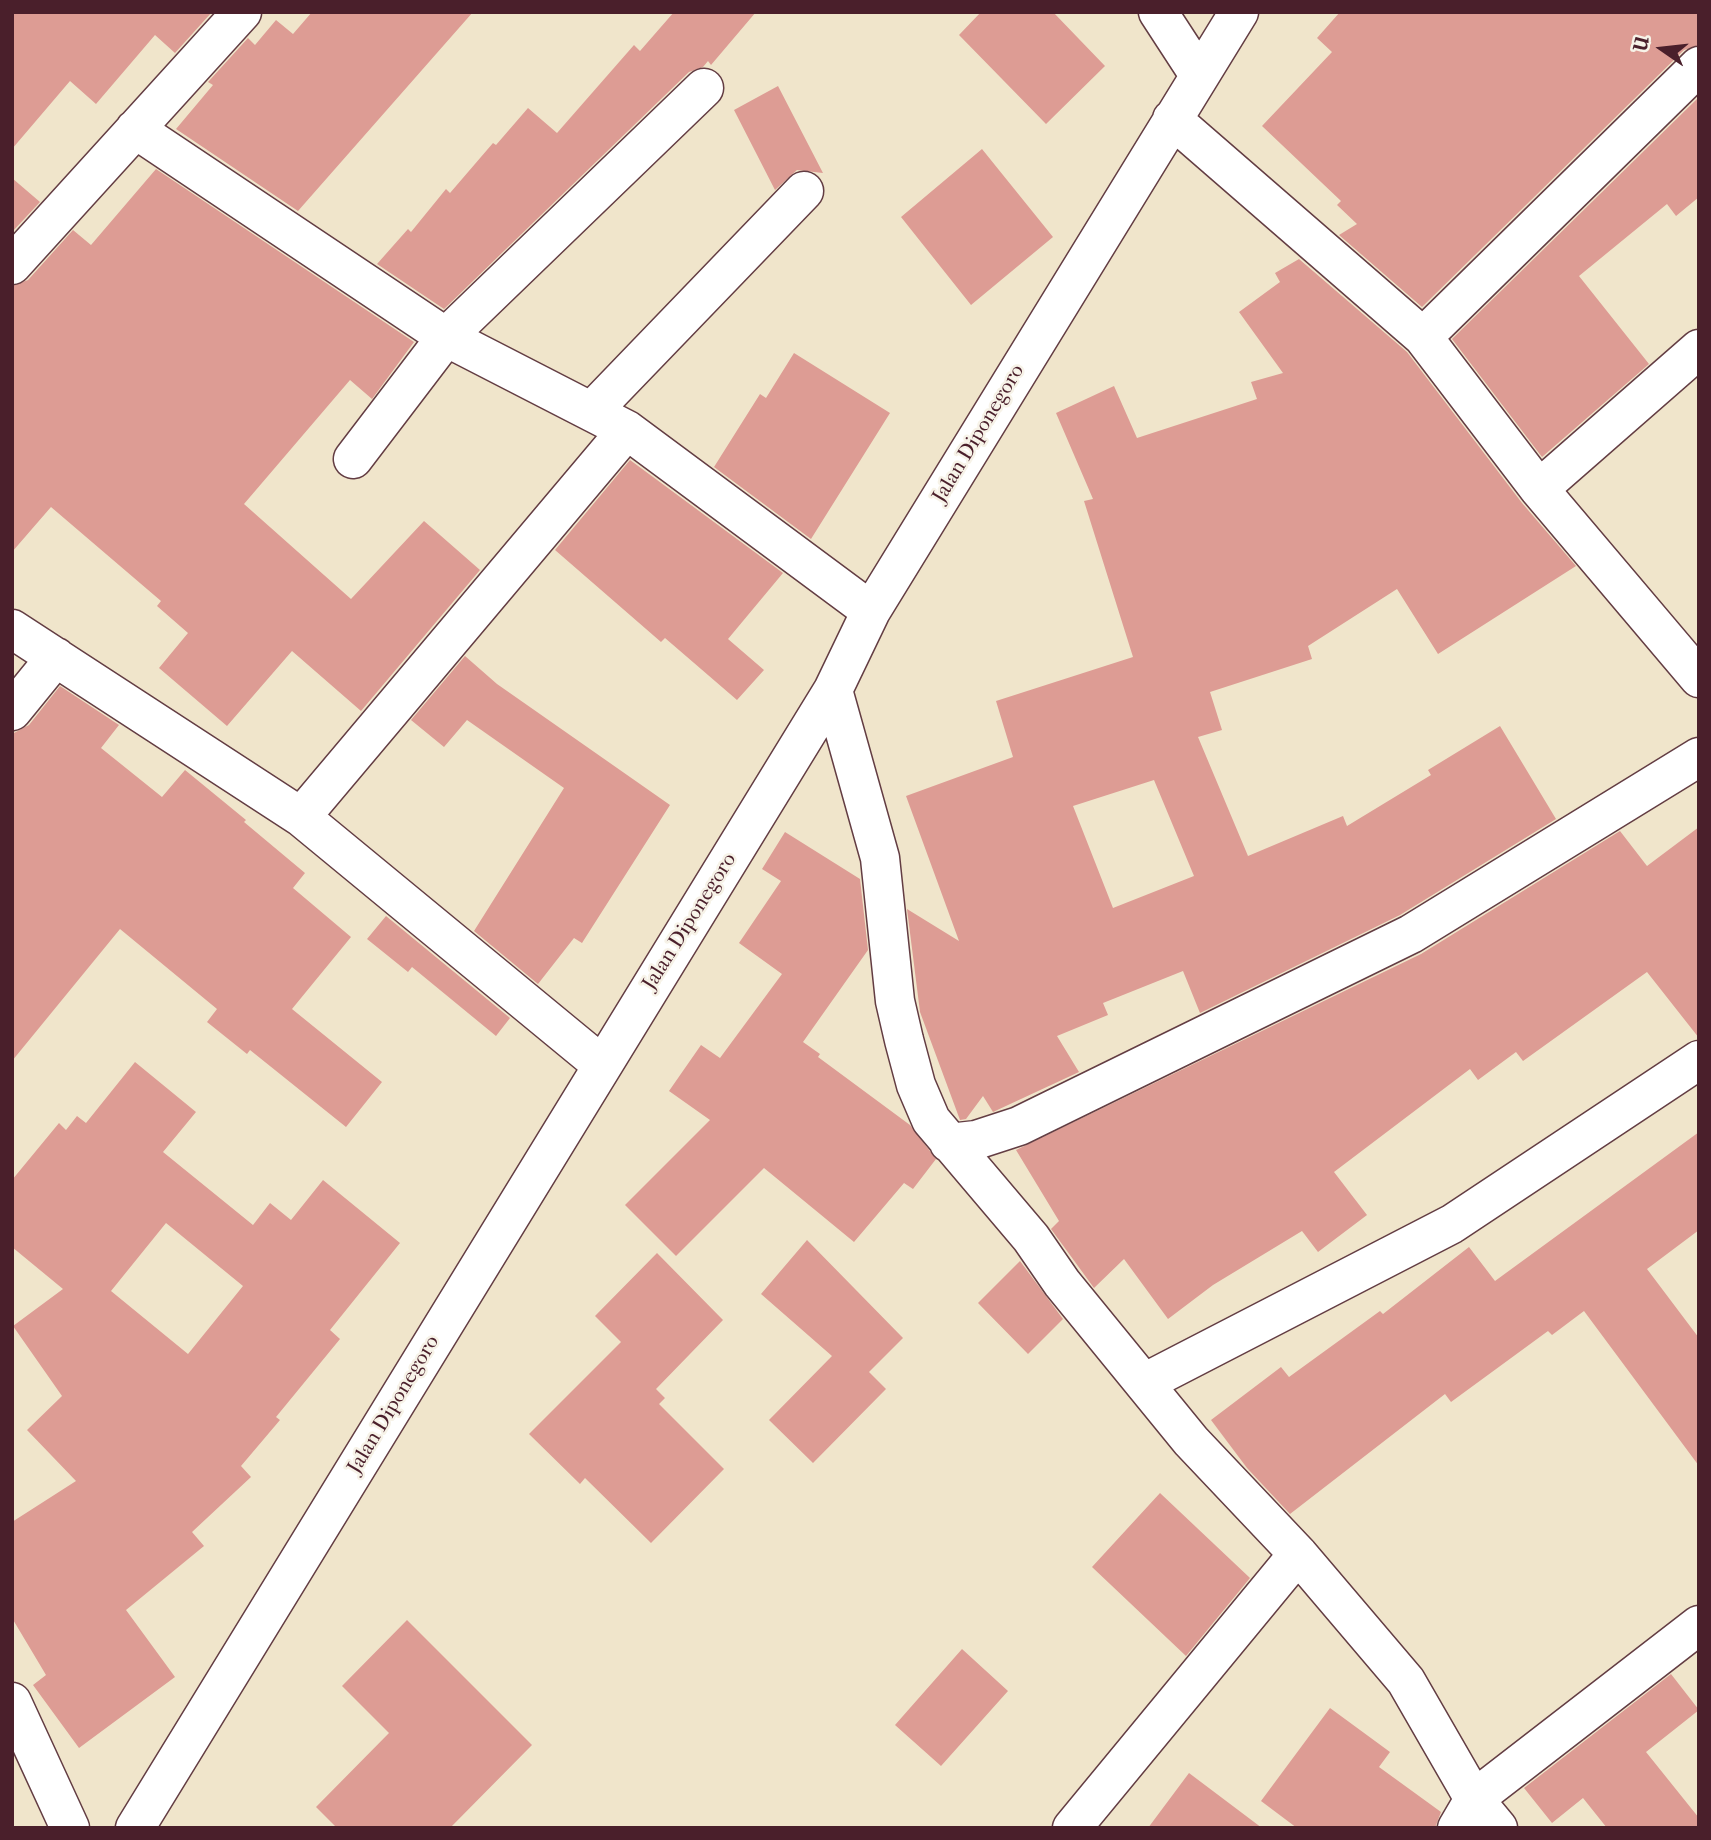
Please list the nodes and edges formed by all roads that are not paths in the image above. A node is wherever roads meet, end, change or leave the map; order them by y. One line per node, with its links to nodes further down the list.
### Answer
1 (242, 12): 8 (street)
2 (1158, 12): 5 (street)
3 (1239, 12): 5 (street, Jalan Diponegoro)
4 (1699, 66): 12 (street)
5 (1199, 75): 7 (street, Jalan Diponegoro)
6 (704, 88): 11 (street)
7 (1172, 119): 12 (street); 18 (street, Jalan Diponegoro)
8 (135, 129): 10 (street); 11 (street)
9 (804, 191): 14 (street)
10 (12, 265)
11 (446, 337): 14 (street); 16 (street)
12 (1423, 337): 17 (street)
13 (1699, 349): 17 (street)
14 (592, 411): 15 (street)
15 (627, 430): 18 (street); 25 (street)
16 (353, 459)
17 (1539, 489): 21 (street)
18 (870, 611): 22 (street, Jalan Diponegoro)
19 (12, 629): 20 (street)
20 (56, 657): 23 (street); 25 (street)
21 (1699, 678)
22 (833, 690): 27 (street, Jalan Diponegoro); 28 (street)
23 (12, 710)
24 (1699, 757): 28 (street)
25 (301, 817): 27 (street)
26 (1699, 1060): 29 (street)
27 (602, 1065): 35 (street, Jalan Diponegoro)
28 (949, 1143): 29 (street)
29 (1143, 1383): 30 (street)
30 (1298, 1554): 33 (street); 36 (street)
31 (1699, 1625): 33 (street)
32 (12, 1702): 34 (street)
33 (1465, 1813): 37 (street)
34 (70, 1828)
35 (135, 1828)
36 (1072, 1828)
37 (1498, 1828)

